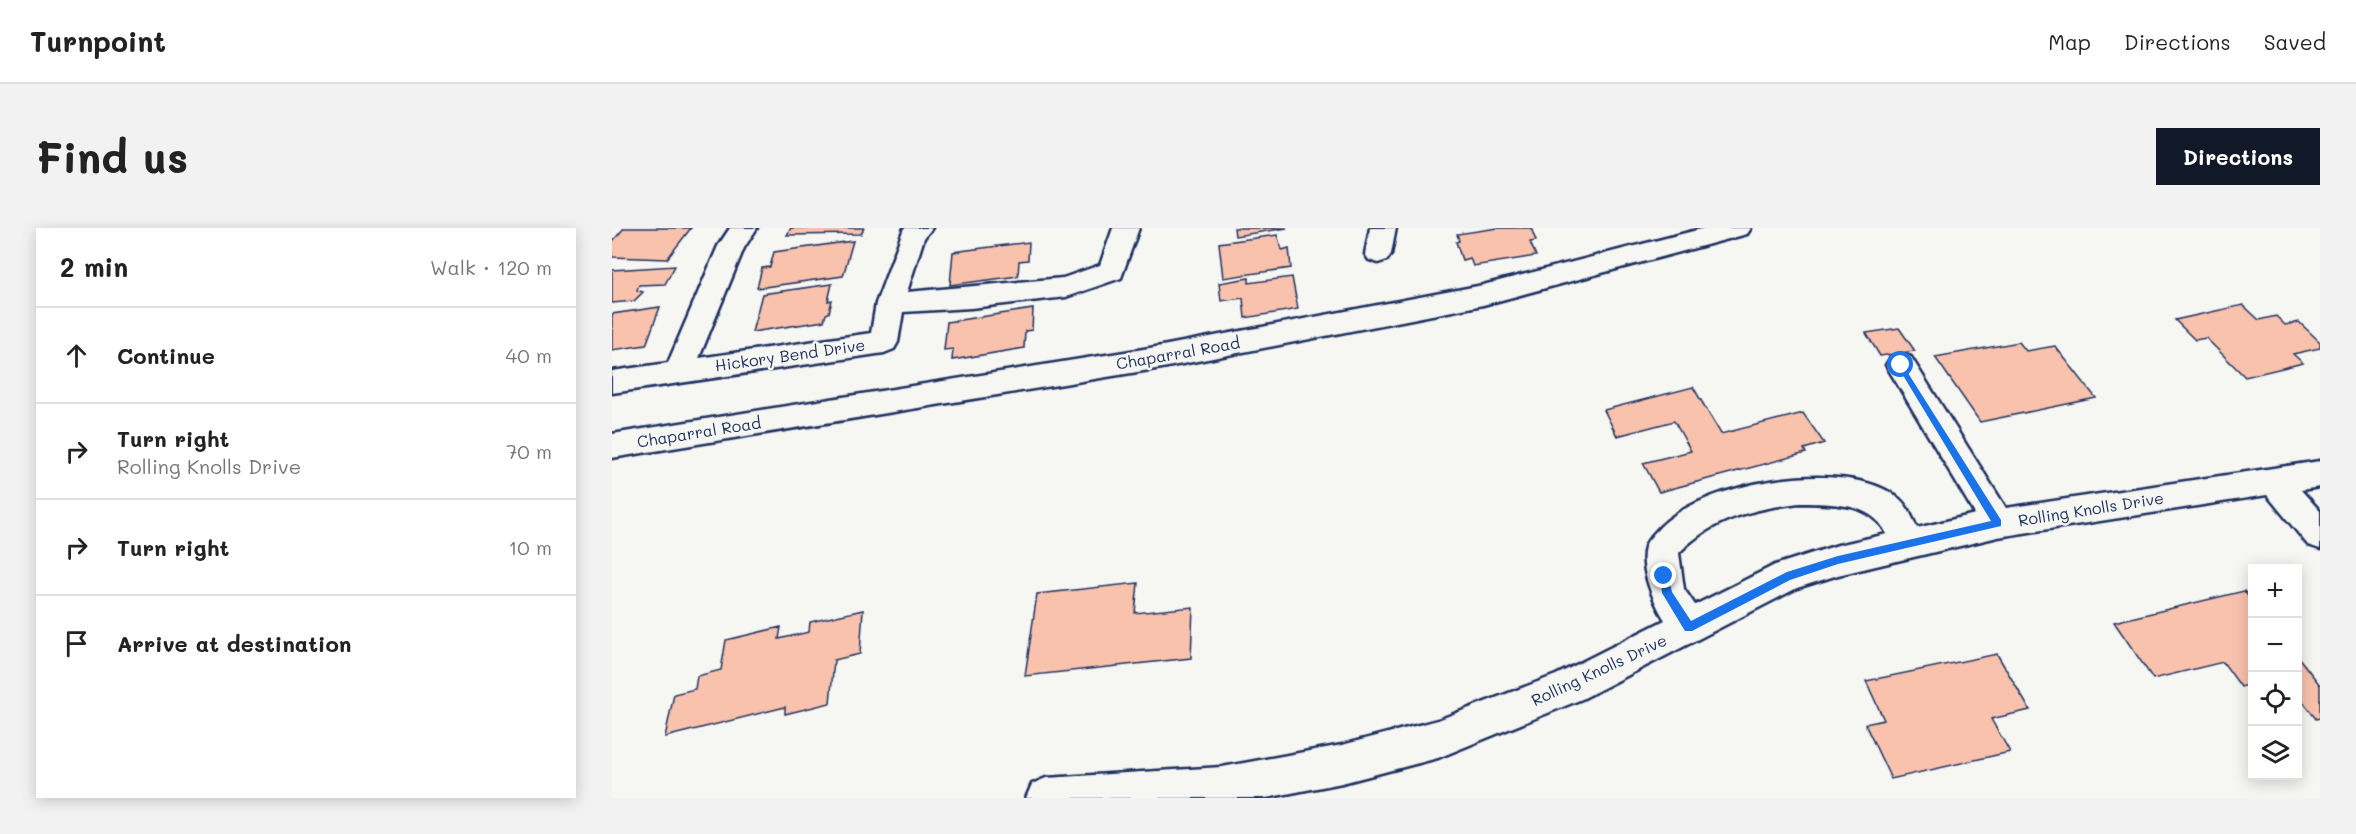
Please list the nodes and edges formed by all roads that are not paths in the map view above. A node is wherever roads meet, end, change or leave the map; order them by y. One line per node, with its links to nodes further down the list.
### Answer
1 (744, 228): 9 (street)
2 (919, 228): 7 (street, Hickory Bend Drive)
3 (1126, 228): 7 (street)
4 (1383, 228): 6 (street)
5 (1738, 228): 11 (street, Chaparral Road)
6 (1378, 254)
7 (890, 303): 9 (street, Hickory Bend Drive)
8 (1901, 365): 14 (street)
9 (679, 371): 10 (street, Hickory Bend Drive)
10 (612, 382)
11 (612, 446)
12 (2320, 474): 13 (street, Rolling Knolls Drive)
13 (2275, 482): 14 (street, Rolling Knolls Drive); 15 (street)
14 (1998, 523): 16 (street, Rolling Knolls Drive)
15 (2320, 535)
16 (1908, 544): 17 (street, Rolling Knolls Drive); 17 (street)
17 (1689, 627): 18 (street, Rolling Knolls Drive)
18 (1046, 798)

